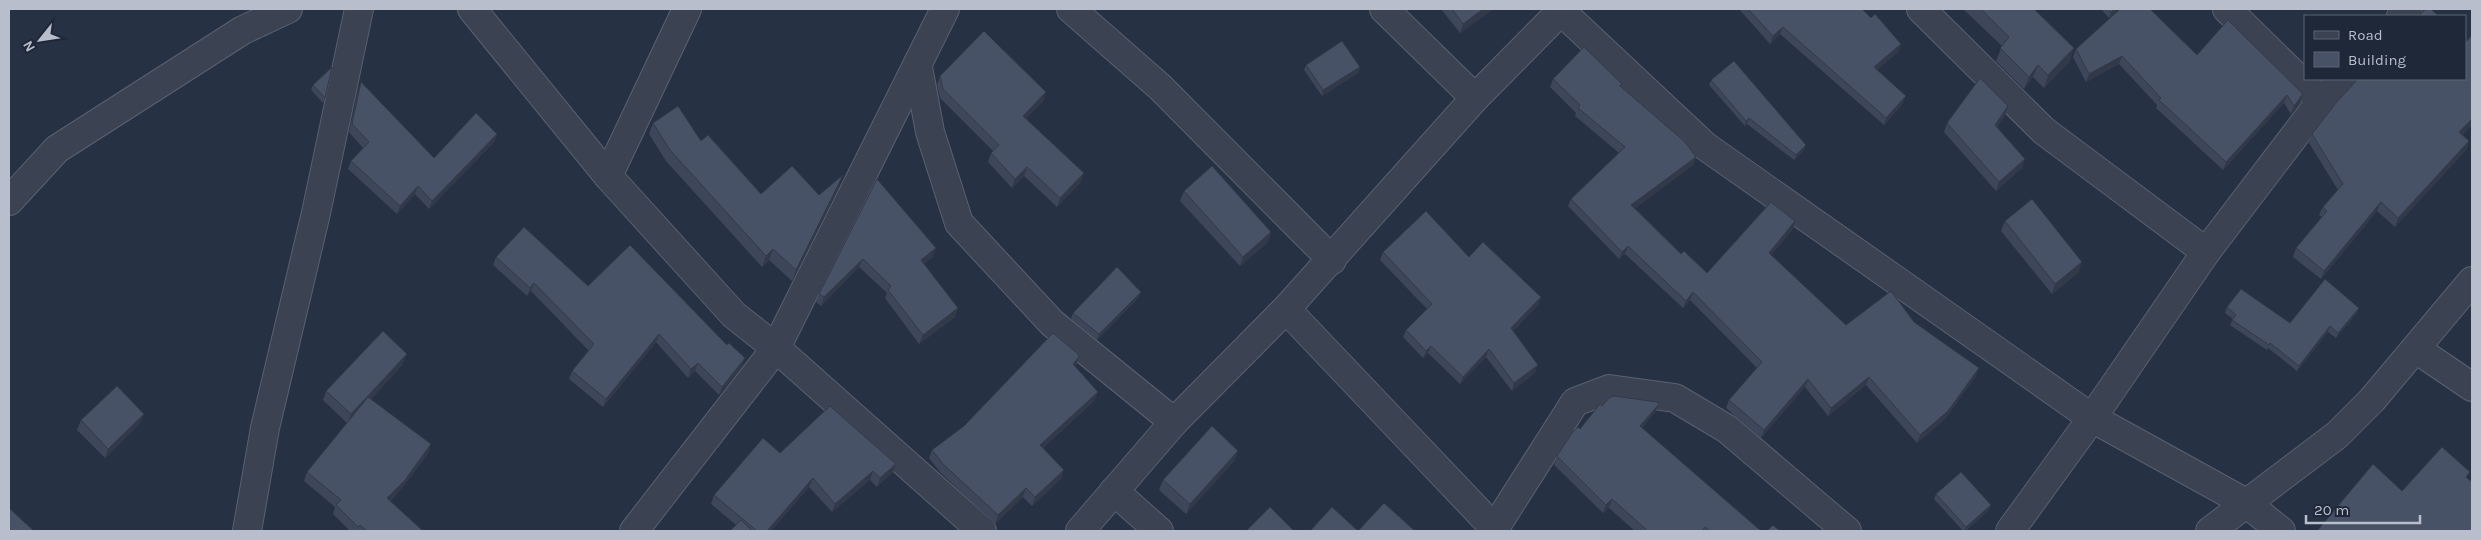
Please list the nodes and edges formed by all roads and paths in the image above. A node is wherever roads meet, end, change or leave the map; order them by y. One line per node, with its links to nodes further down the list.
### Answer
1 (288, 9): 16 (street)
2 (359, 9): 29 (street)
3 (472, 9): 15 (street)
4 (687, 9): 15 (street)
5 (945, 9): 11 (street)
6 (1071, 9): 18 (street)
7 (1384, 9): 13 (street)
8 (1921, 9): 17 (street)
9 (2227, 9): 14 (street)
10 (1562, 10): 13 (street); 24 (street)
11 (918, 67): 21 (street); 25 (street)
12 (2341, 80): 14 (street)
13 (1475, 98): 18 (street)
14 (2321, 101): 17 (street)
15 (608, 176): 21 (street)
16 (9, 201)
17 (2206, 252): 24 (street)
18 (1332, 260): 20 (street)
19 (2472, 281): 22 (street)
20 (1286, 309): 25 (street); 28 (street)
21 (776, 348): 30 (street); 31 (street)
22 (2416, 349): 23 (street); 27 (street)
23 (2472, 387)
24 (2092, 418): 27 (street); 35 (street)
25 (1174, 422): 26 (street)
26 (1114, 491): 32 (street); 33 (street)
27 (2246, 503): 36 (street); 37 (street)
28 (1495, 530): 34 (street)
29 (247, 531)
30 (634, 531)
31 (982, 531)
32 (1080, 531)
33 (1159, 531)
34 (1847, 531)
35 (2010, 531)
36 (2210, 531)
37 (2281, 531)

